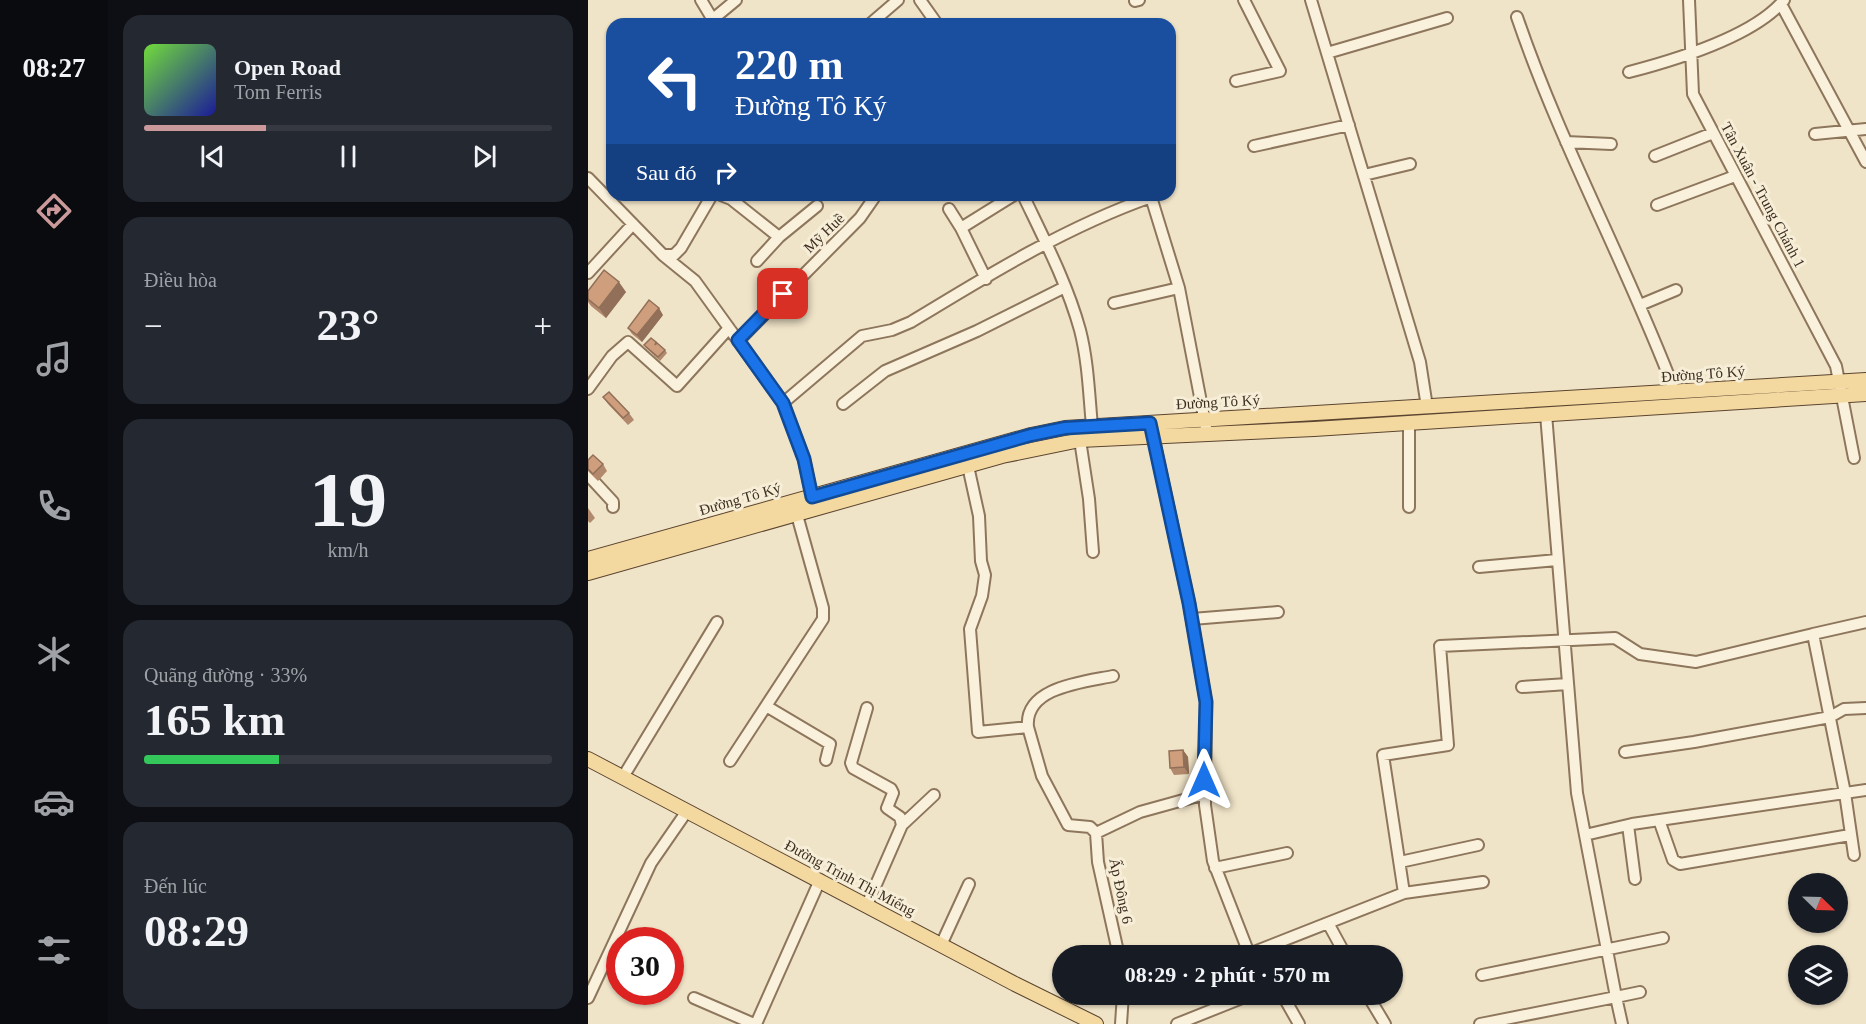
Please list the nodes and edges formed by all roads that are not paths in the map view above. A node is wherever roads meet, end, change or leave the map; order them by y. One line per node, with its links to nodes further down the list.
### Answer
1 (701, 0): 10 (street)
2 (736, 0): 11 (street)
3 (898, 0): 12 (street)
4 (920, 0): 13 (street)
5 (1244, 0): 18 (street)
6 (1311, 0): 15 (street)
7 (1689, 0): 16 (street, Tân Xuân - Trung Chánh 1)
8 (1783, 2): 16 (street); 21 (street)
9 (1517, 17): 24 (street)
10 (708, 18)
11 (715, 18)
12 (877, 18)
13 (933, 18)
14 (1447, 18): 15 (street)
15 (1327, 53): 19 (street)
16 (1690, 56): 17 (street); 22 (street, Tân Xuân - Trung Chánh 1)
17 (1629, 72)
18 (1236, 81)
19 (1349, 125): 26 (street); 30 (street)
20 (1866, 129): 21 (street)
21 (1847, 130): 23 (street); 28 (street)
22 (1713, 133): 27 (street); 31 (street, Tân Xuân - Trung Chánh 1)
23 (1815, 134)
24 (1566, 142): 25 (street); 57 (street)
25 (1611, 144)
26 (1254, 146)
27 (1655, 156)
28 (1866, 162)
29 (1410, 164): 30 (street)
30 (1364, 175): 68 (street)
31 (1735, 176): 42 (street); 61 (street, Tân Xuân - Trung Chánh 1)
32 (588, 178): 33 (street)
33 (606, 196)
34 (610, 201): 45 (street)
35 (708, 201): 49 (street)
36 (734, 201): 47 (street)
37 (872, 201): 59 (street, Mỹ Huề)
38 (1004, 201): 46 (street)
39 (1026, 201): 48 (street)
40 (1140, 201): 48 (street)
41 (1152, 201): 54 (street)
42 (1657, 205)
43 (817, 206): 47 (street)
44 (949, 209): 46 (street)
45 (633, 224): 49 (street); 51 (street)
46 (961, 228): 52 (street)
47 (779, 237): 50 (street)
48 (1047, 244): 52 (street); 53 (street)
49 (663, 255): 58 (street)
50 (757, 261)
51 (588, 273)
52 (986, 279): 66 (street)
53 (1065, 287): 67 (street); 71 (street)
54 (1179, 288): 56 (street); 72 (street)
55 (1676, 290): 57 (street)
56 (1114, 303)
57 (1640, 305): 63 (street)
58 (729, 328): 59 (street); 62 (street)
59 (738, 340): 66 (street)
60 (1866, 380): 61 (main road, Đường Tô Ký)
61 (1839, 381): 63 (main road, Đường Tô Ký); 65 (street, Tân Xuân - Trung Chánh 1)
62 (588, 388)
63 (1675, 392): 68 (main road, Đường Tô Ký)
64 (1866, 394): 65 (main road, Đường Tô Ký)
65 (1841, 396): 69 (main road, Đường Tô Ký); 75 (street, Tân Xuân - Trung Chánh 1)
66 (783, 403): 78 (street)
67 (843, 404)
68 (1426, 407): 72 (main road, Đường Tô Ký)
69 (1546, 414): 70 (main road, Đường Tô Ký); 84 (street)
70 (1409, 423): 72 (main road, Đường Tô Ký); 80 (street)
71 (1092, 426): 73 (main road, Đường Tô Ký); 78 (main road, Đường Tô Ký)
72 (1206, 427): 73 (main road, Đường Tô Ký)
73 (1152, 430): 74 (main road, Đường Tô Ký); 88 (street)
74 (1080, 440): 76 (main road, Đường Tô Ký); 82 (street)
75 (1854, 458)
76 (968, 466): 81 (main road, Đường Tô Ký); 101 (street)
77 (588, 475): 79 (street)
78 (812, 497): 83 (main road, Đường Tô Ký)
79 (613, 507)
80 (1409, 507)
81 (797, 515): 86 (main road, Đường Tô Ký); 96 (street)
82 (1093, 552)
83 (588, 559)
84 (1557, 560): 85 (street); 92 (street)
85 (1479, 567)
86 (588, 573)
87 (1278, 612): 88 (street)
88 (1192, 619): 110 (street)
89 (717, 622): 107 (street)
90 (1866, 622): 91 (street)
91 (1813, 634): 92 (street); 99 (street)
92 (1563, 639): 94 (street); 122 (street)
93 (1113, 676): 100 (street)
94 (1568, 684): 95 (street); 117 (street)
95 (1522, 687)
96 (766, 706): 105 (street); 106 (street)
97 (867, 708): 114 (street)
98 (1866, 708): 99 (street)
99 (1830, 717): 103 (street); 109 (street)
100 (1028, 727): 101 (street); 116 (street)
101 (978, 732): 102 (street)
102 (978, 744)
103 (1625, 752)
104 (588, 759): 107 (main road, Đường Trịnh Thị Miếng)
105 (826, 760)
106 (730, 761)
107 (623, 777): 112 (main road, Đường Trịnh Thị Miếng)
108 (1866, 790): 109 (street)
109 (1845, 793): 113 (street); 118 (street)
110 (1205, 794): 116 (street); 123 (street)
111 (934, 795): 114 (street)
112 (687, 810): 125 (main road, Đường Trịnh Thị Miếng); 141 (street)
113 (1659, 820): 115 (street); 118 (street)
114 (902, 825): 129 (street)
115 (1628, 825): 117 (street); 124 (street)
116 (1096, 833): 133 (street, Ấp Đông 6)
117 (1585, 835): 137 (street)
118 (1850, 835): 121 (street)
119 (1478, 845): 122 (street)
120 (1287, 853): 123 (street)
121 (1854, 855)
122 (1400, 862): 128 (street)
123 (1215, 868): 134 (street)
124 (1635, 879)
125 (820, 880): 129 (main road, Đường Trịnh Thị Miếng); 147 (street)
126 (1483, 882): 128 (street)
127 (969, 884): 132 (street)
128 (1404, 893): 130 (street)
129 (867, 905): 132 (main road, Đường Trịnh Thị Miếng)
130 (1328, 923): 135 (street); 136 (street)
131 (1663, 938): 137 (street)
132 (941, 945): 148 (main road, Đường Trịnh Thị Miếng)
133 (1117, 945)
134 (1246, 945)
135 (1274, 945)
136 (1340, 945)
137 (1607, 950): 138 (street); 140 (street)
138 (1482, 975)
139 (1640, 992): 140 (street)
140 (1616, 997): 153 (street); 154 (street)
141 (588, 998)
142 (694, 998): 147 (street)
143 (1122, 1005): 149 (street)
144 (1224, 1005): 150 (street)
145 (1288, 1005): 151 (street)
146 (1374, 1005): 152 (street)
147 (755, 1024)
148 (1096, 1024)
149 (1121, 1024)
150 (1177, 1024)
151 (1299, 1024)
152 (1385, 1024)
153 (1480, 1024)
154 (1622, 1024)

